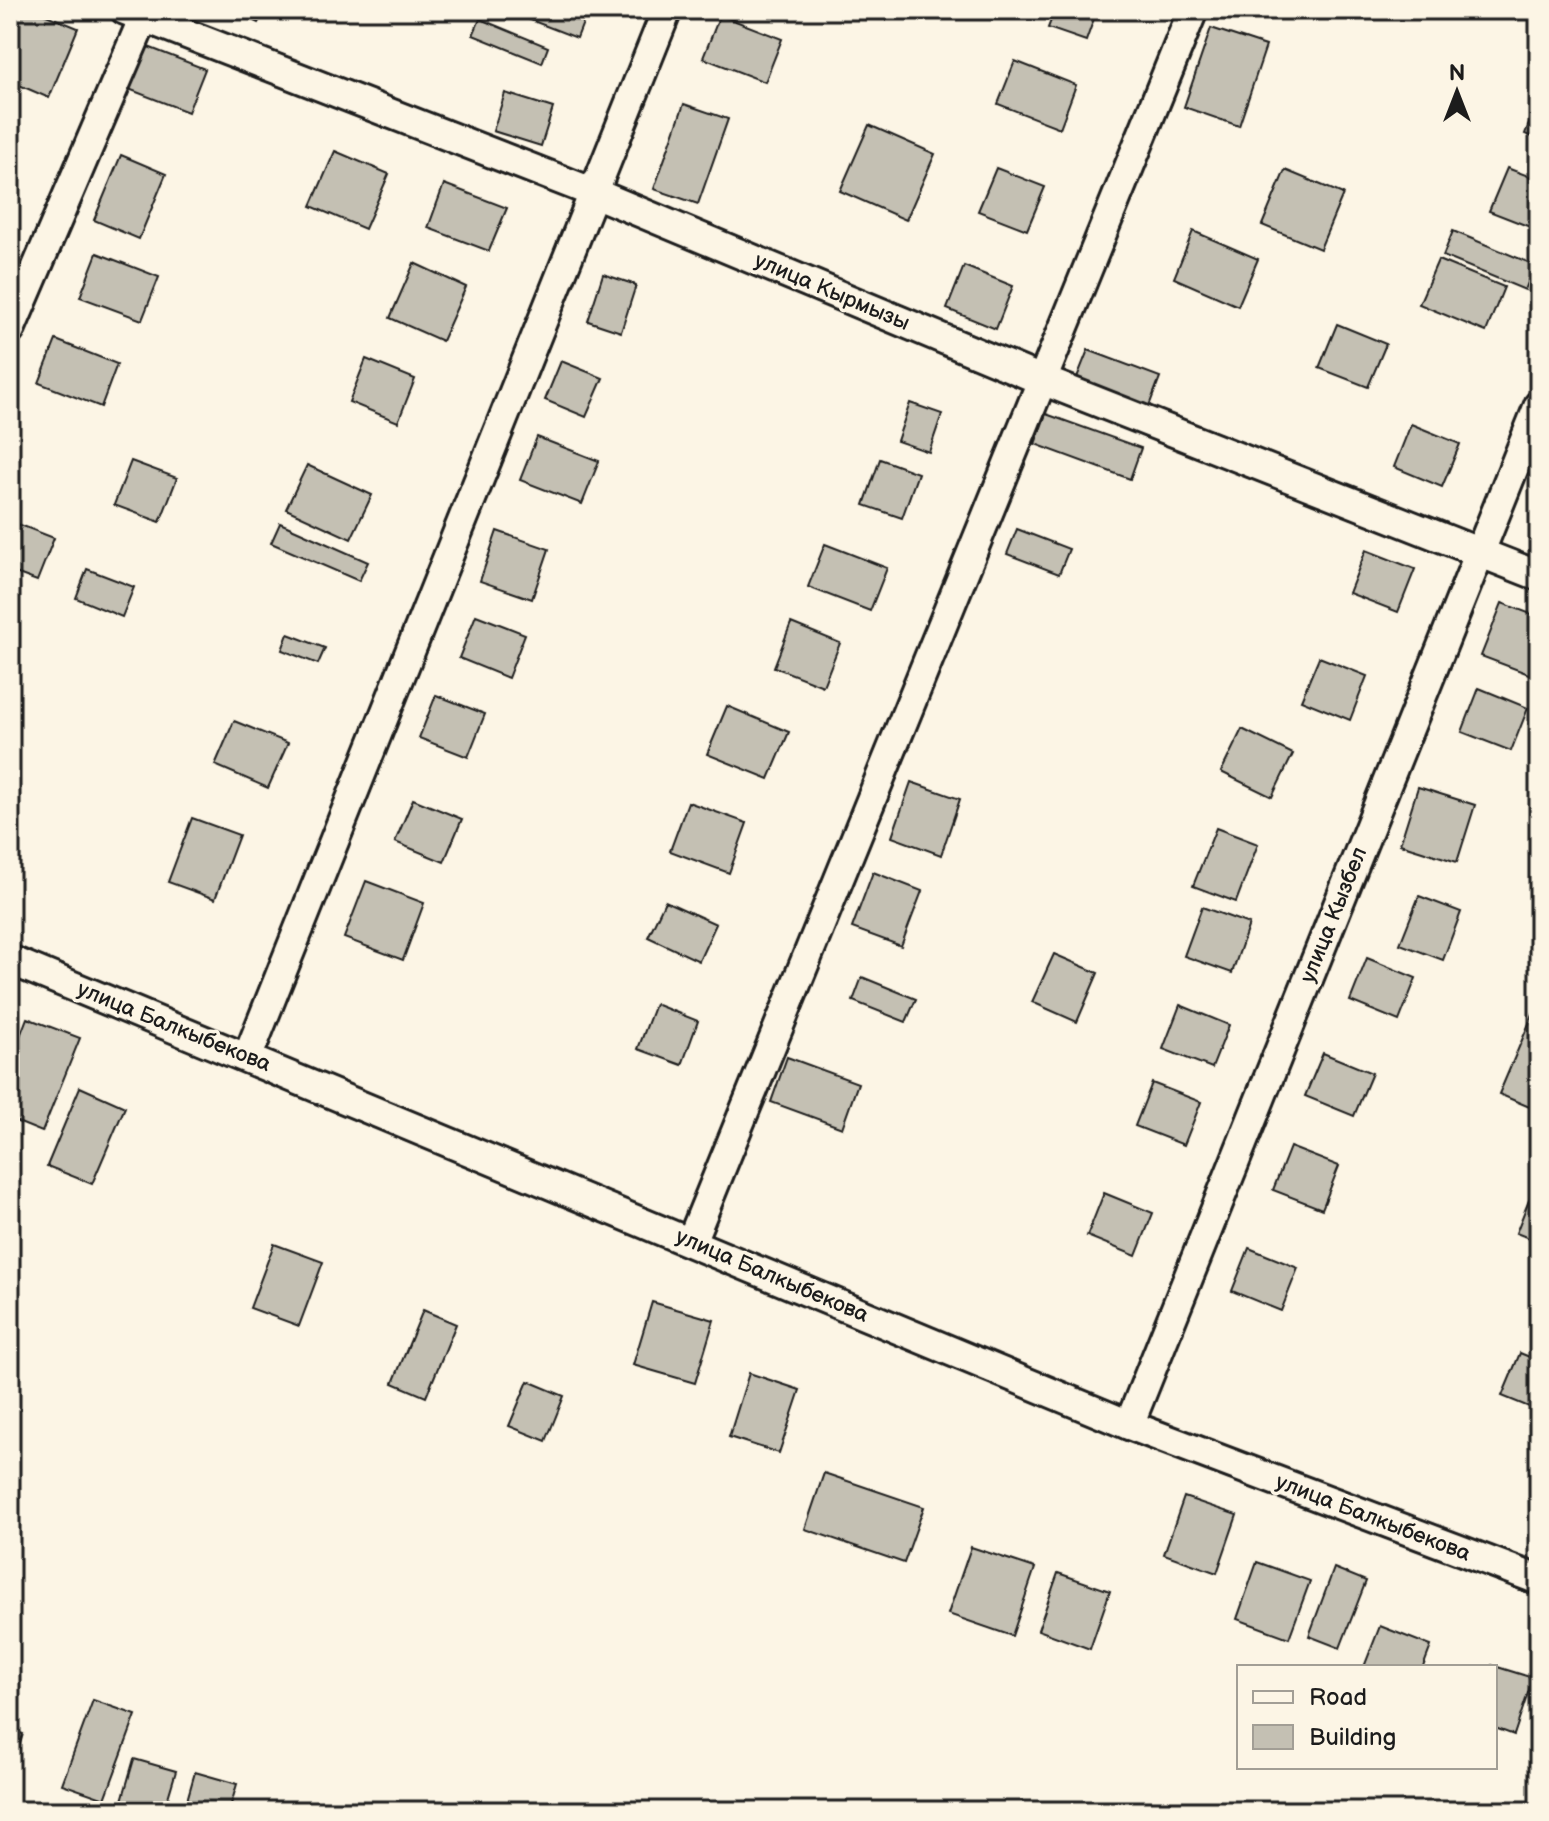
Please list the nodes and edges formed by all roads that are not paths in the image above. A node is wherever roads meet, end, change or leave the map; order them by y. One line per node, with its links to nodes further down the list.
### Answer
1 (667, 10): 4 (street)
2 (1193, 10): 6 (street)
3 (139, 12): 4 (street, улица Кырмызы); 5 (street)
4 (592, 192): 6 (street, улица Кырмызы); 11 (street)
5 (10, 330)
6 (1040, 379): 8 (street, улица Кырмызы); 12 (street)
7 (1539, 405): 8 (street, улица Кызбел)
8 (1480, 551): 9 (street, улица Кырмызы); 13 (street, улица Кызбел)
9 (1539, 576)
10 (10, 960): 11 (street, улица Балкыбекова)
11 (248, 1056): 12 (street, улица Балкыбекова)
12 (691, 1242): 13 (street, улица Балкыбекова)
13 (1129, 1425): 14 (street, улица Балкыбекова)
14 (1539, 1580)

